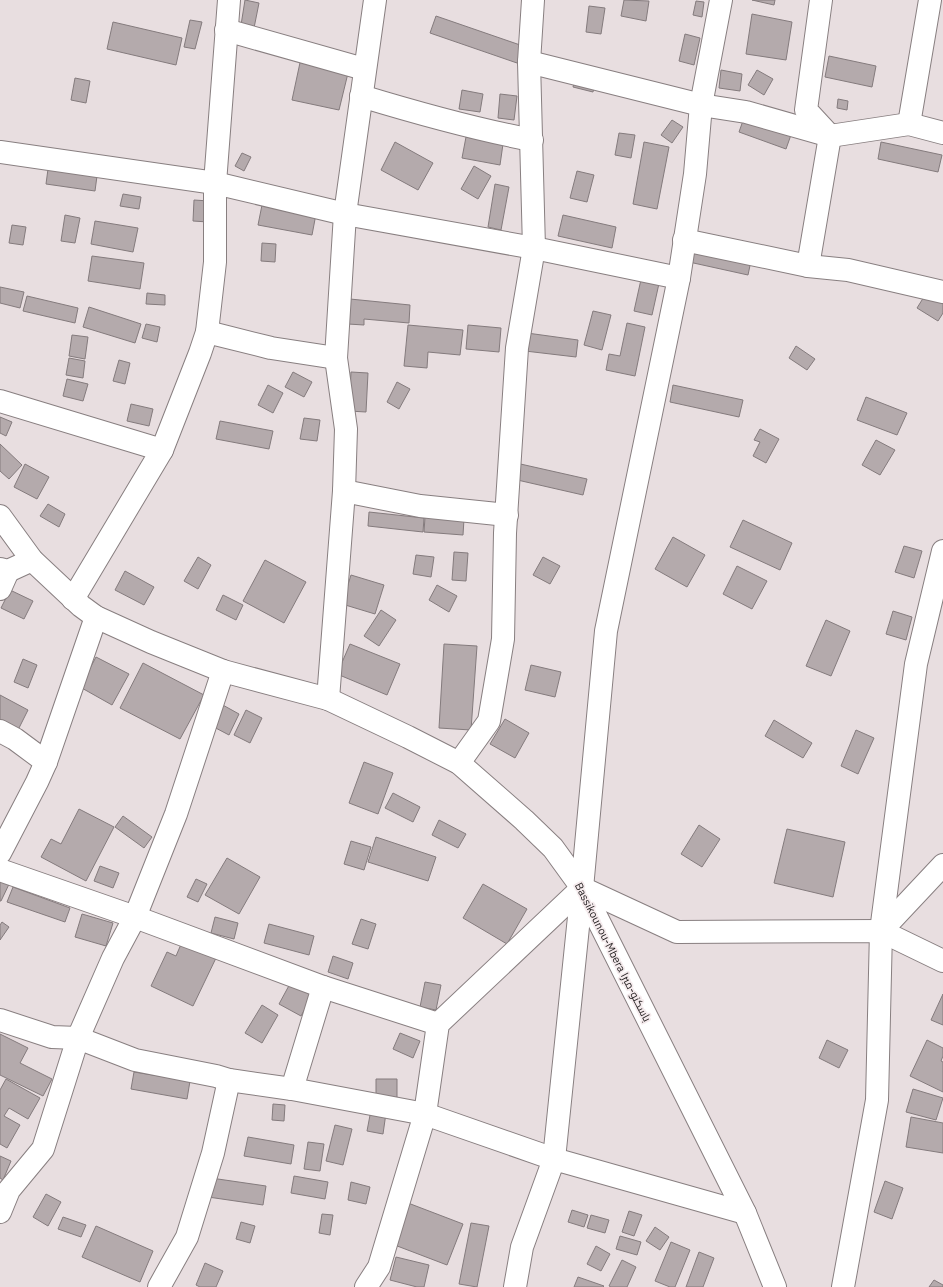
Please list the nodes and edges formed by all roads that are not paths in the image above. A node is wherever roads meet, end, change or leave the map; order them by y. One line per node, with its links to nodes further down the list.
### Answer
1 (229, 0): 7 (street)
2 (375, 0): 9 (street)
3 (532, 0): 8 (street)
4 (721, 0): 11 (street)
5 (821, 0): 14 (street)
6 (930, 0): 12 (street)
7 (226, 30): 9 (street); 17 (street)
8 (529, 62): 11 (street); 15 (street)
9 (364, 69): 10 (street)
10 (361, 96): 15 (street); 18 (street)
11 (701, 105): 14 (street); 19 (street)
12 (910, 124): 13 (street); 14 (street)
13 (943, 132)
14 (830, 136): 21 (street)
15 (532, 140): 20 (street)
16 (0, 152): 17 (street)
17 (215, 183): 18 (street); 24 (street)
18 (345, 214): 20 (street); 25 (street)
19 (684, 240): 21 (street); 22 (street)
20 (534, 248): 22 (street); 29 (street)
21 (808, 266): 23 (street)
22 (679, 278): 44 (street)
23 (943, 292)
24 (207, 332): 25 (street); 27 (street)
25 (336, 358): 28 (street)
26 (0, 401): 27 (street)
27 (162, 450): 34 (street)
28 (344, 491): 29 (street); 37 (street)
29 (507, 515): 40 (street)
30 (0, 516): 32 (street, Bassikounou-Mbera باسكنو-مبرا)
31 (943, 551): 46 (street)
32 (32, 560): 33 (street); 34 (street, Bassikounou-Mbera باسكنو-مبرا)
33 (3, 576)
34 (73, 598): 35 (street, Bassikounou-Mbera باسكنو-مبرا)
35 (96, 617): 36 (street, Bassikounou-Mbera باسكنو-مبرا); 39 (street)
36 (223, 671): 37 (street, Bassikounou-Mbera باسكنو-مبرا); 45 (street)
37 (328, 700): 40 (street, Bassikounou-Mbera باسكنو-مبرا)
38 (0, 731): 39 (street)
39 (46, 762): 41 (street)
40 (460, 763): 44 (street, Bassikounou-Mbera باسكنو-مبرا)
41 (0, 853)
42 (943, 865): 46 (street)
43 (0, 870): 45 (street)
44 (582, 888): 46 (street); 50 (street); 55 (street); 58 (street, Bassikounou-Mbera باسكنو-مبرا)
45 (135, 917): 48 (street); 51 (street)
46 (882, 931): 47 (street); 63 (street)
47 (943, 961)
48 (323, 987): 50 (street); 53 (street)
49 (0, 1020): 51 (street)
50 (438, 1024): 54 (street)
51 (78, 1038): 52 (street); 56 (street)
52 (229, 1080): 53 (street); 59 (street)
53 (292, 1089): 54 (street)
54 (425, 1114): 55 (street); 60 (street)
55 (554, 1159): 58 (street); 61 (street)
56 (4, 1190): 57 (street)
57 (0, 1212)
58 (745, 1213): 62 (street, Bassikounou-Mbera باسكنو-مبرا)
59 (159, 1287)
60 (366, 1287)
61 (515, 1287)
62 (775, 1287)
63 (843, 1287)

